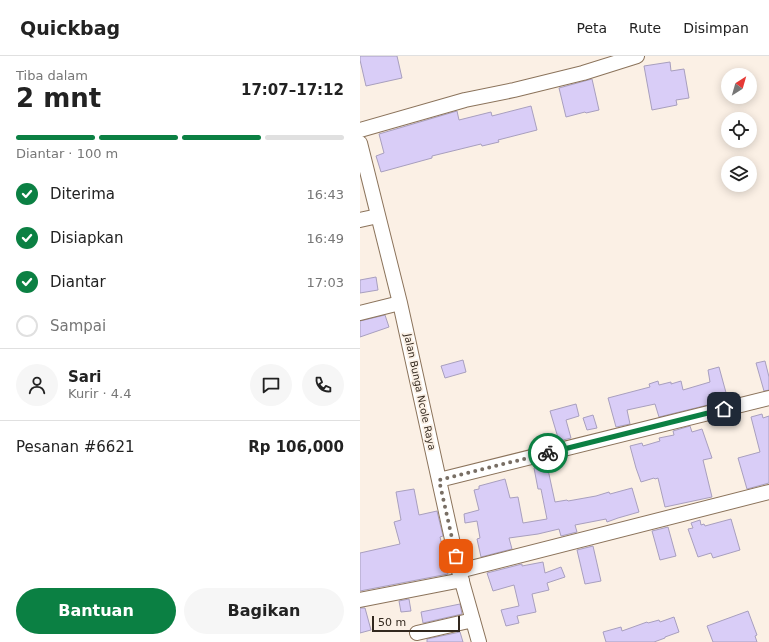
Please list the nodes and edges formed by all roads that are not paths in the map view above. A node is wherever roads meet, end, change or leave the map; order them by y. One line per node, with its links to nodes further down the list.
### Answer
1 (638, 56): 2 (street)
2 (360, 130)
3 (360, 143): 4 (street, Jalan Bunga Ncole Raya)
4 (378, 216): 5 (street); 6 (street, Jalan Bunga Ncole Raya)
5 (360, 220)
6 (400, 303): 7 (street); 9 (street, Jalan Bunga Ncole Raya)
7 (360, 313)
8 (769, 398): 9 (street)
9 (439, 480): 11 (street, Jalan Bunga Ncole Raya)
10 (769, 492): 11 (street)
11 (461, 575): 12 (street); 13 (street, Jalan Bunga Ncole Raya)
12 (360, 600)
13 (473, 620): 14 (street); 15 (street, Jalan Bunga Ncole Raya)
14 (417, 633)
15 (478, 642)

